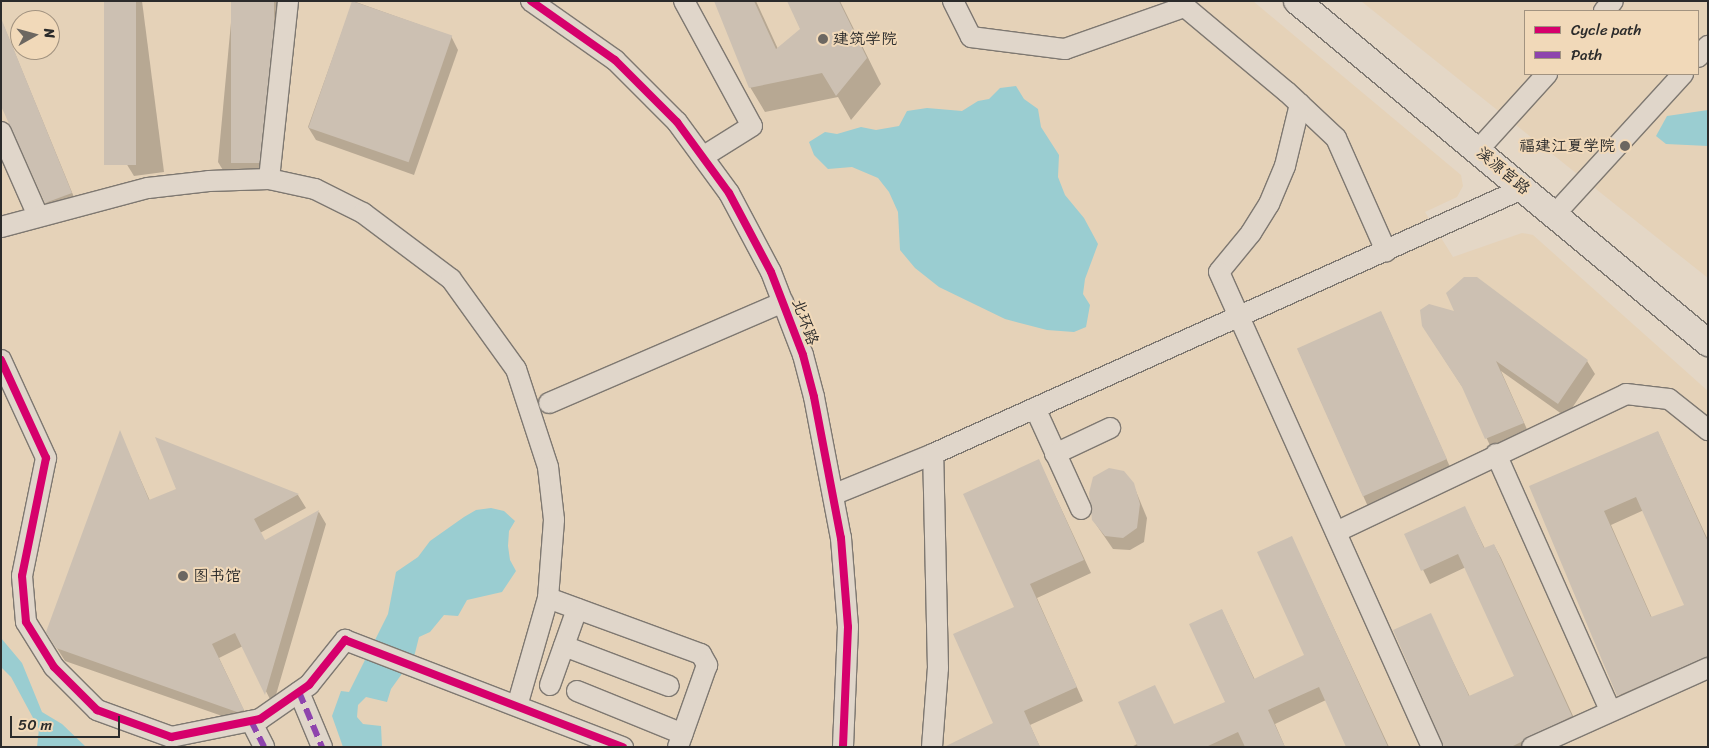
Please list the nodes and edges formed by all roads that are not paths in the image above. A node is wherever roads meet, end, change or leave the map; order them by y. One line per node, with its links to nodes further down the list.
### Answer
1 (288, 1): 16 (street)
2 (531, 1): 15 (street, 北环路)
3 (684, 1): 15 (street)
4 (953, 1): 7 (street)
5 (1297, 1): 14 (main road, 溪源宫路)
6 (1323, 1): 14 (main road, 溪源宫路)
7 (1181, 4): 12 (street)
8 (1708, 46): 9 (street)
9 (1699, 56)
10 (1546, 75): 14 (street)
11 (1682, 75): 18 (street)
12 (1300, 104): 21 (street); 23 (street)
13 (1, 132): 19 (street)
14 (1483, 144): 17 (main road, 溪源宫路); 18 (main road, 溪源宫路)
15 (704, 156): 22 (street, 北环路)
16 (269, 179): 19 (street); 37 (street)
17 (1524, 188): 18 (main road, 溪源宫路); 21 (street)
18 (1560, 208): 24 (main road, 溪源宫路); 25 (main road, 溪源宫路)
19 (38, 216): 20 (street)
20 (1, 227)
21 (1386, 251): 23 (street)
22 (783, 302): 27 (street); 34 (street, 北环路)
23 (1238, 317): 28 (street); 36 (street)
24 (1708, 322)
25 (1708, 342)
26 (1, 360): 47 (street)
27 (549, 403)
28 (1035, 408): 31 (street); 32 (street)
29 (1110, 428): 32 (street)
30 (1708, 430): 33 (street)
31 (933, 454): 34 (street); 53 (street)
32 (1055, 454): 35 (street)
33 (1496, 454): 36 (street); 46 (street)
34 (834, 494): 52 (street, 北环路)
35 (1081, 509)
36 (1336, 532): 54 (street)
37 (548, 598): 38 (street); 45 (street)
38 (577, 609): 39 (street); 48 (street)
39 (564, 646): 41 (street); 42 (street)
40 (1708, 668): 46 (street)
41 (550, 685)
42 (669, 686)
43 (577, 691): 48 (street)
44 (299, 692): 45 (street); 47 (street); 50 (street)
45 (517, 706): 51 (street)
46 (1610, 710): 55 (street)
47 (250, 721): 49 (street)
48 (680, 741)
49 (264, 747)
50 (322, 747)
51 (623, 747)
52 (843, 747)
53 (932, 747)
54 (1432, 747)
55 (1532, 747)

